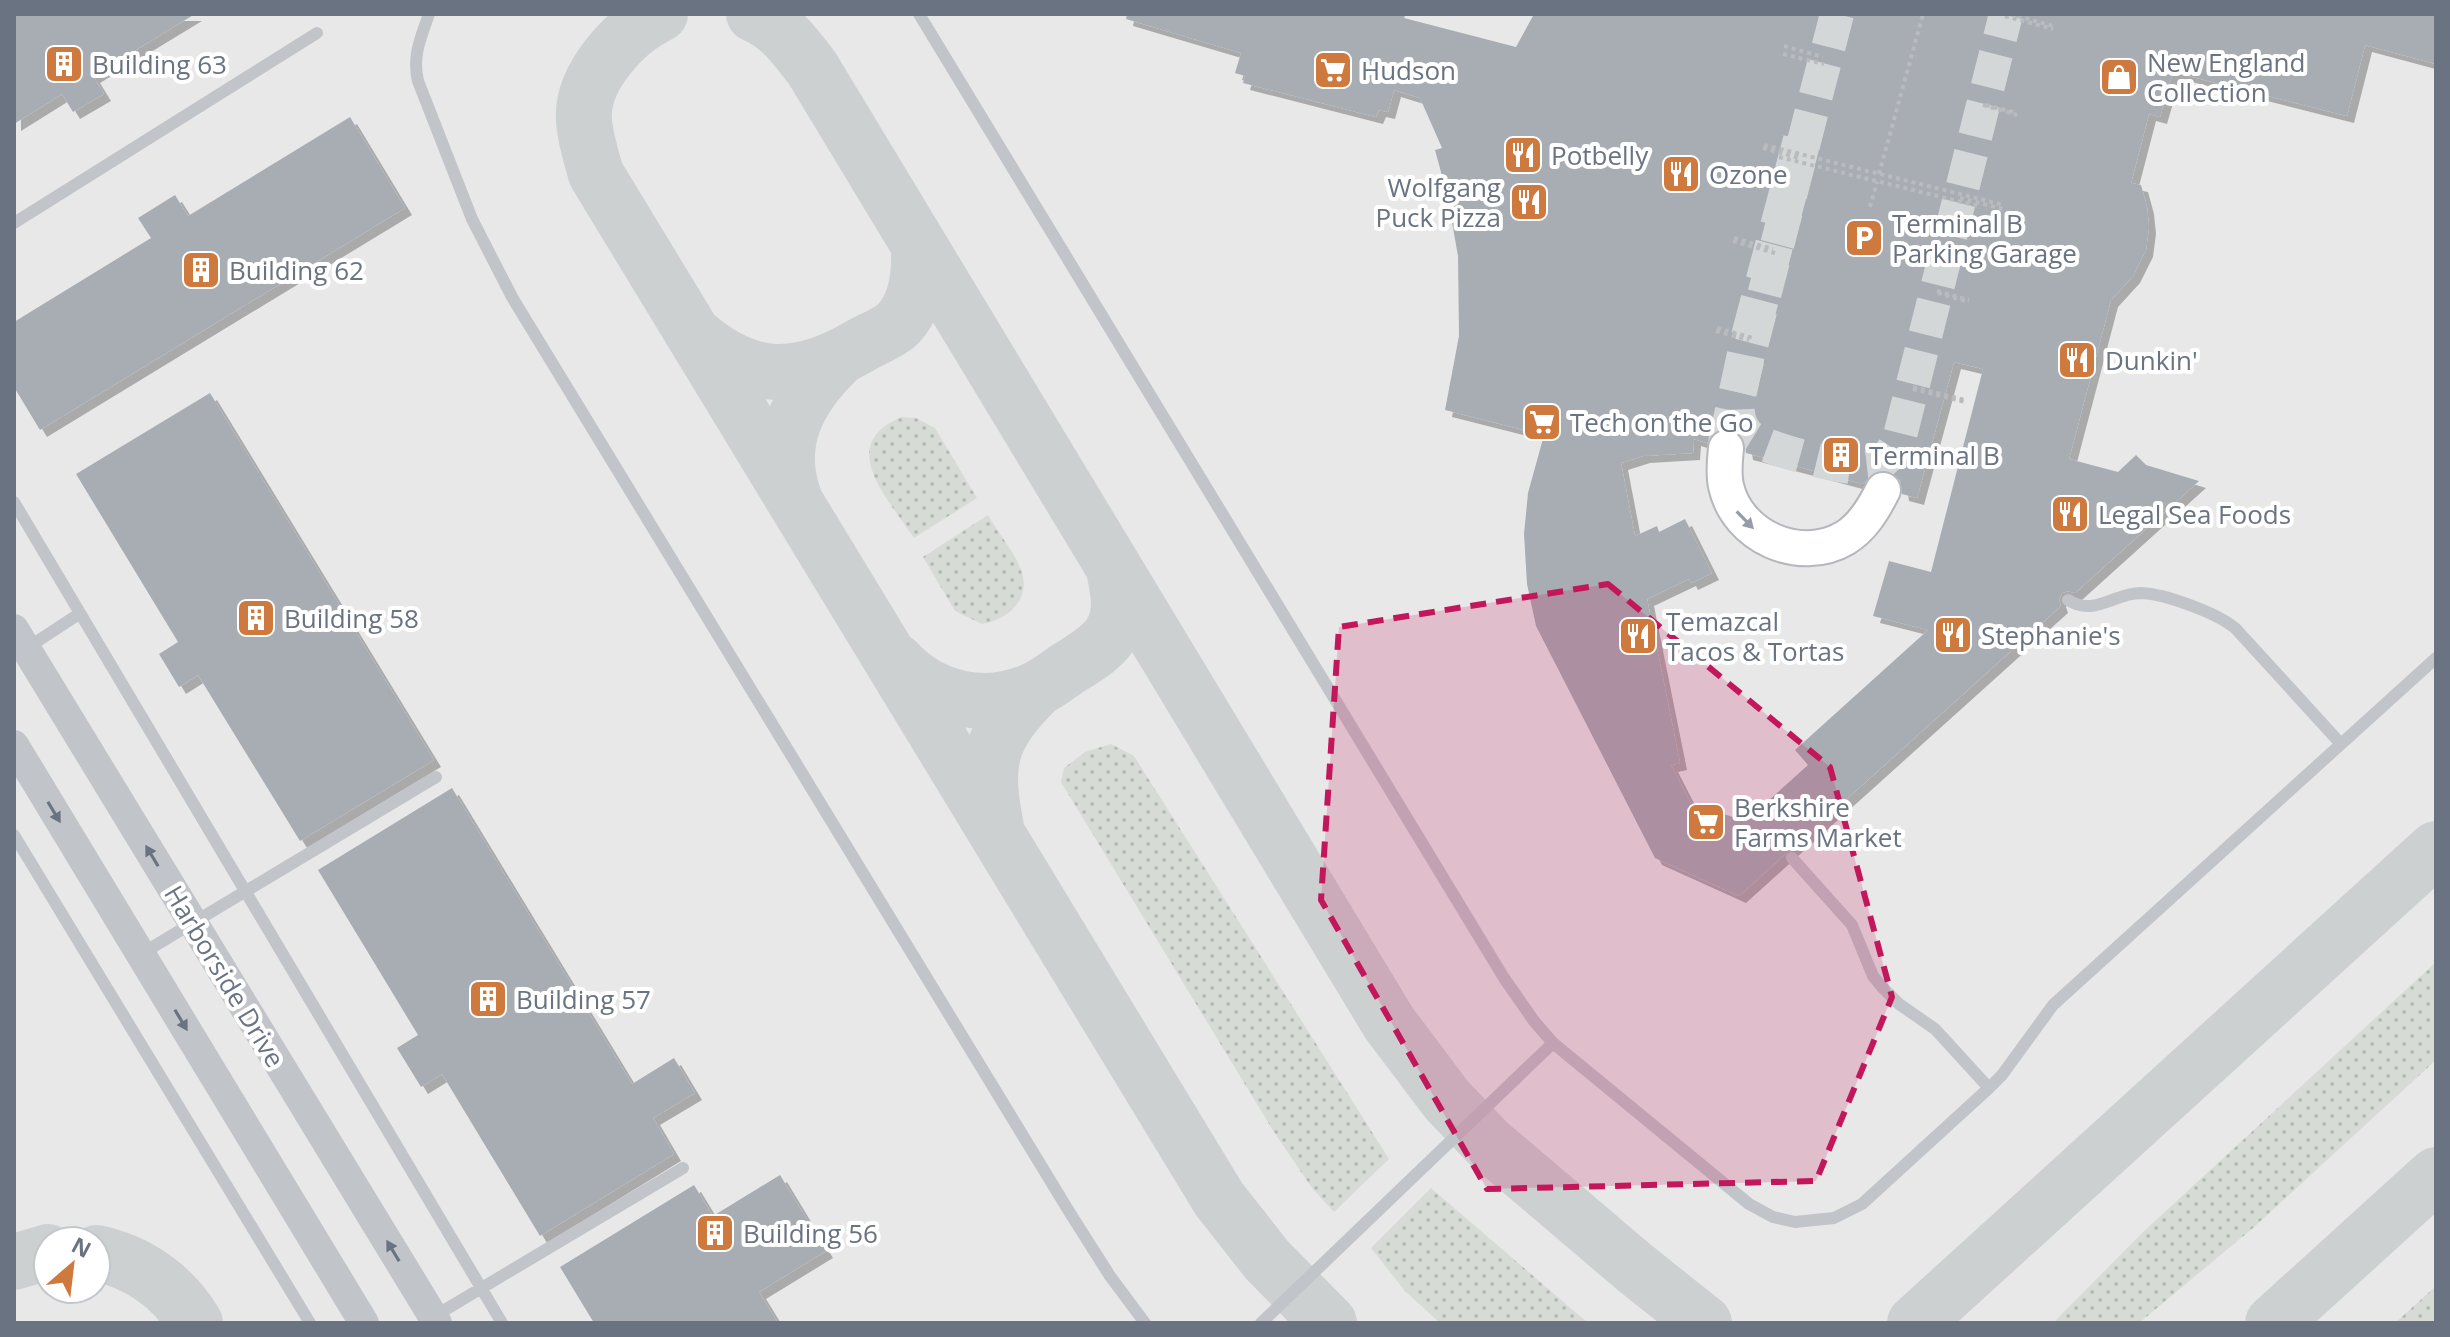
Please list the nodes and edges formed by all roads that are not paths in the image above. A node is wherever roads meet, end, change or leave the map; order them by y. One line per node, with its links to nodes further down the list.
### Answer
1 (429, 14): 28 (lane)
2 (919, 14): 20 (lane)
3 (317, 33): 4 (lane)
4 (14, 223)
5 (1726, 448): 6 (main road, one-way to 6)
6 (1883, 490)
7 (14, 502): 9 (lane)
8 (2068, 600): 12 (lane)
9 (79, 614): 10 (lane); 17 (lane)
10 (18, 645): 18 (street, Harborside Drive, one-way to 10)
11 (2436, 658): 12 (lane)
12 (2341, 744): 21 (lane)
13 (14, 745): 19 (street, one-way to 19)
14 (436, 777): 17 (lane)
15 (14, 835): 25 (lane)
16 (1792, 858): 21 (lane)
17 (245, 892): 18 (lane); 23 (lane)
18 (193, 922): 19 (lane); 24 (street, Harborside Drive, one-way to 18)
19 (141, 954): 26 (street, one-way to 26)
20 (1553, 1043): 21 (lane); 29 (lane)
21 (1989, 1088)
22 (683, 1168): 23 (lane)
23 (481, 1289): 24 (lane); 27 (lane)
24 (431, 1321)
25 (310, 1323)
26 (364, 1323)
27 (502, 1323)
28 (1145, 1323)
29 (1261, 1323)

